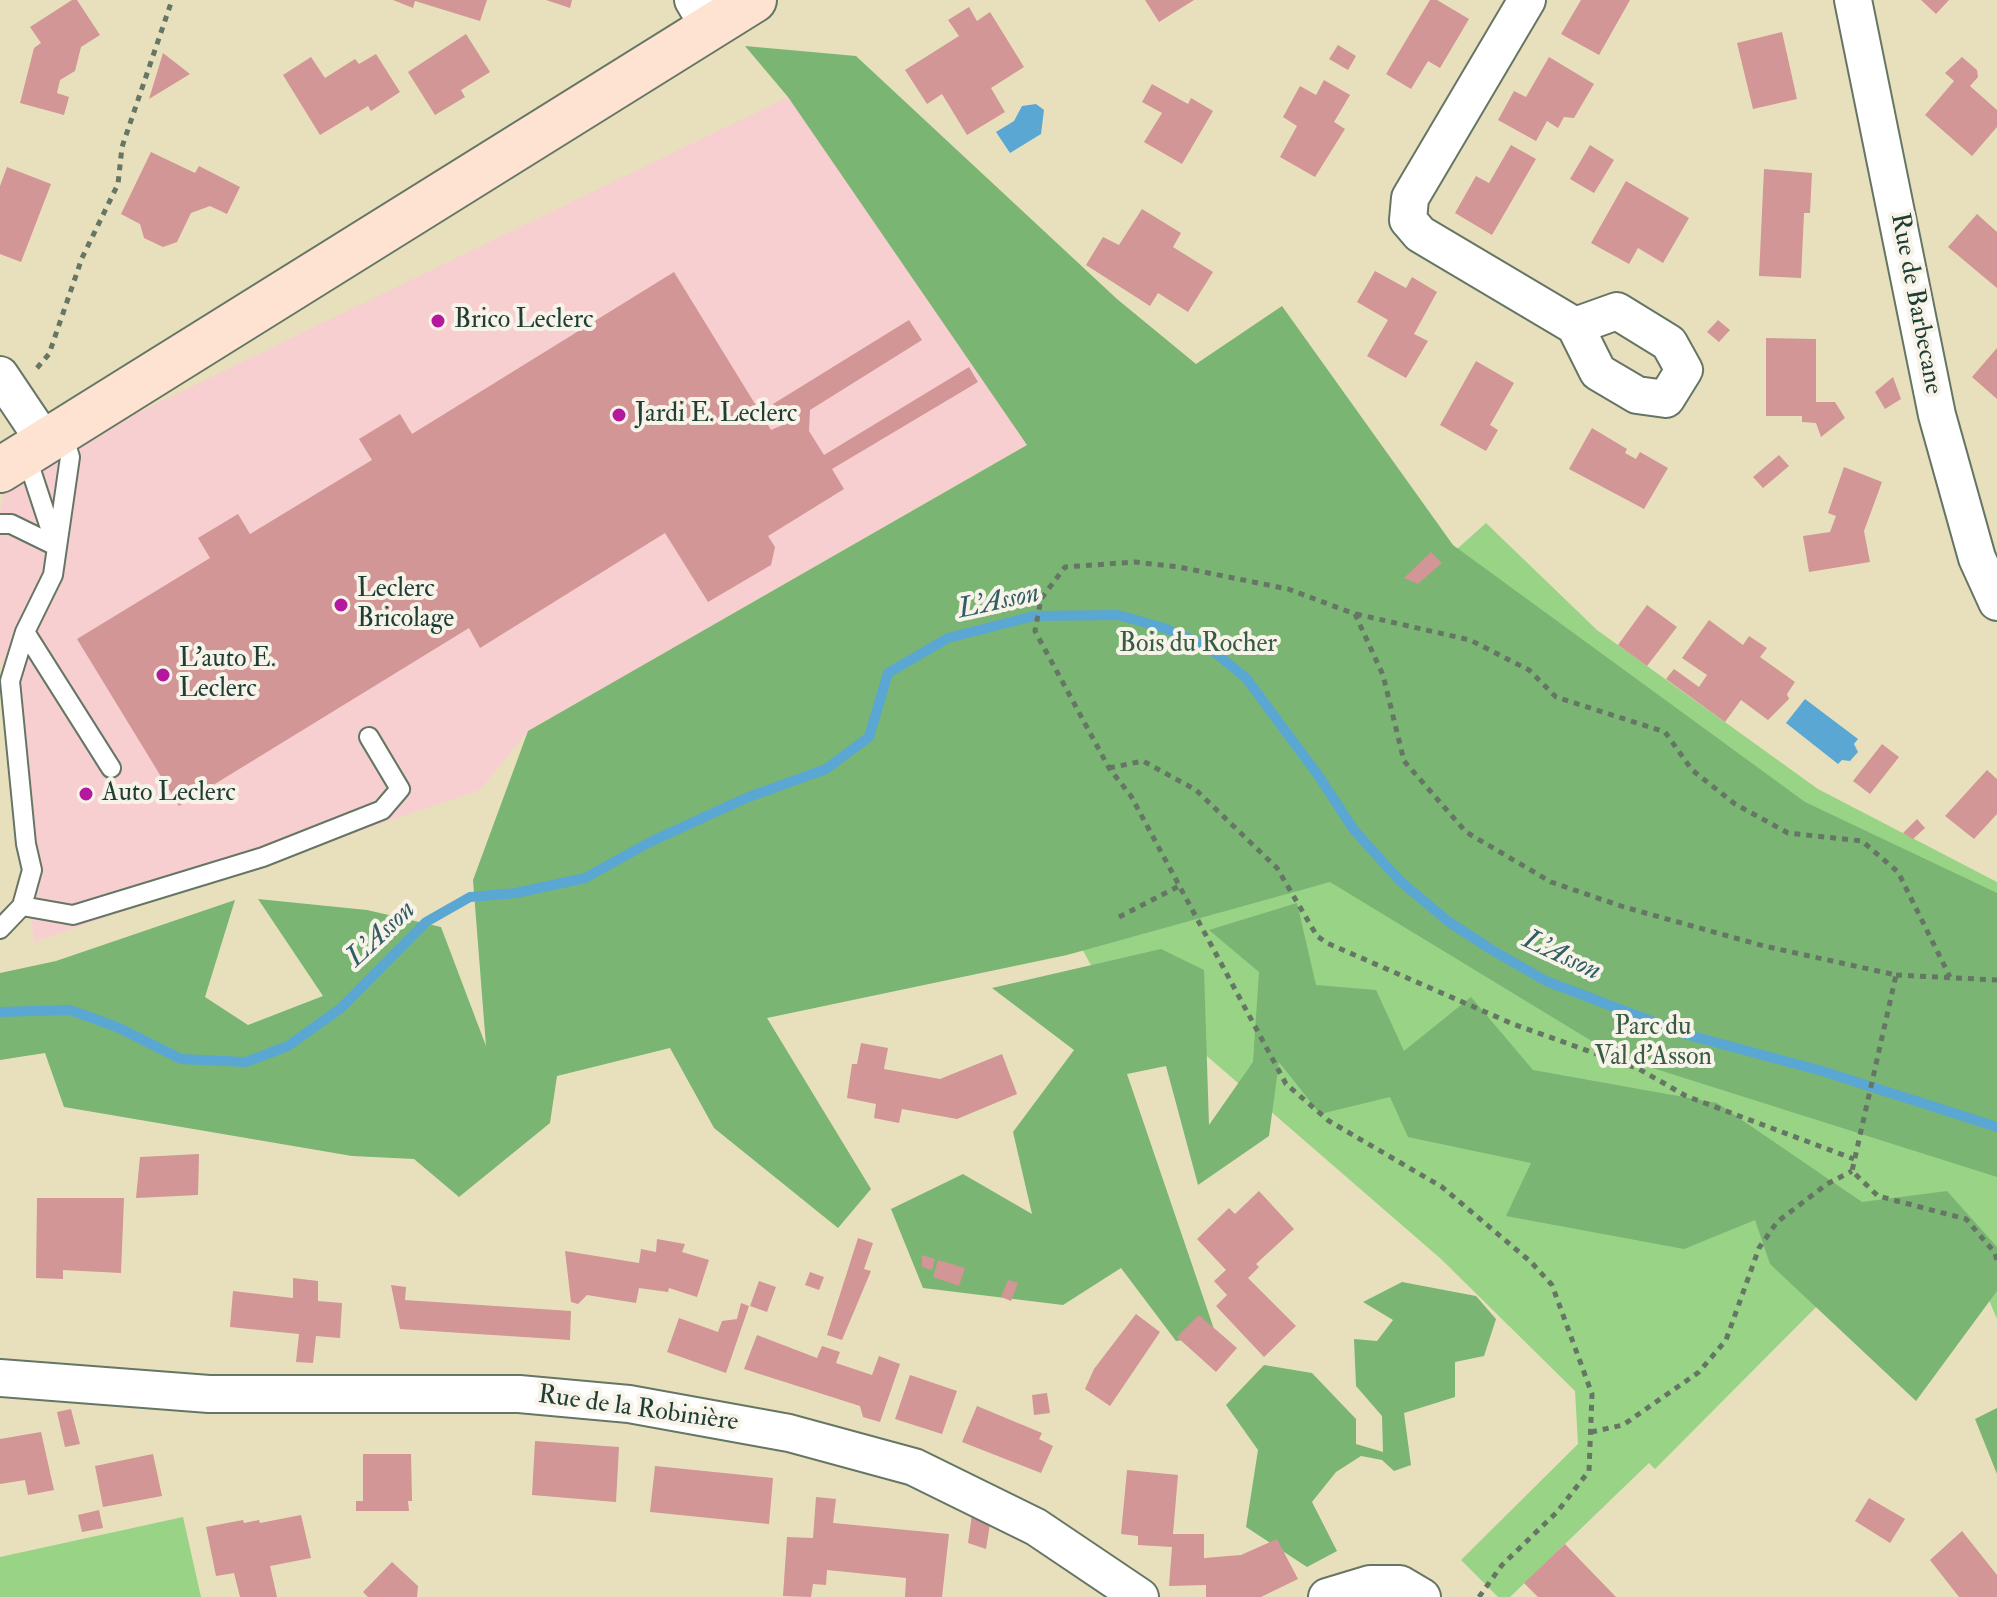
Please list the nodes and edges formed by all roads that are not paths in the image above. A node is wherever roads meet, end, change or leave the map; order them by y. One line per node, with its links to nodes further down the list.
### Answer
1 (754, 0): 4 (main road)
2 (1527, 0): 5 (street)
3 (1853, 0): 10 (street, Rue de Barbecane)
4 (701, 14): 7 (main road)
5 (1575, 326)
6 (6, 384): 7 (street)
7 (33, 450): 9 (lane); 9 (lane)
8 (0, 524): 9 (lane)
9 (56, 546): 11 (lane)
10 (1997, 602)
11 (25, 632): 13 (lane); 14 (lane)
12 (369, 737): 14 (lane)
13 (111, 768)
14 (22, 906): 15 (lane)
15 (0, 929)
16 (0, 1378): 17 (street, Rue de la Robinière)
17 (1140, 1597)
18 (1327, 1597): 19 (street)
19 (1422, 1597)

